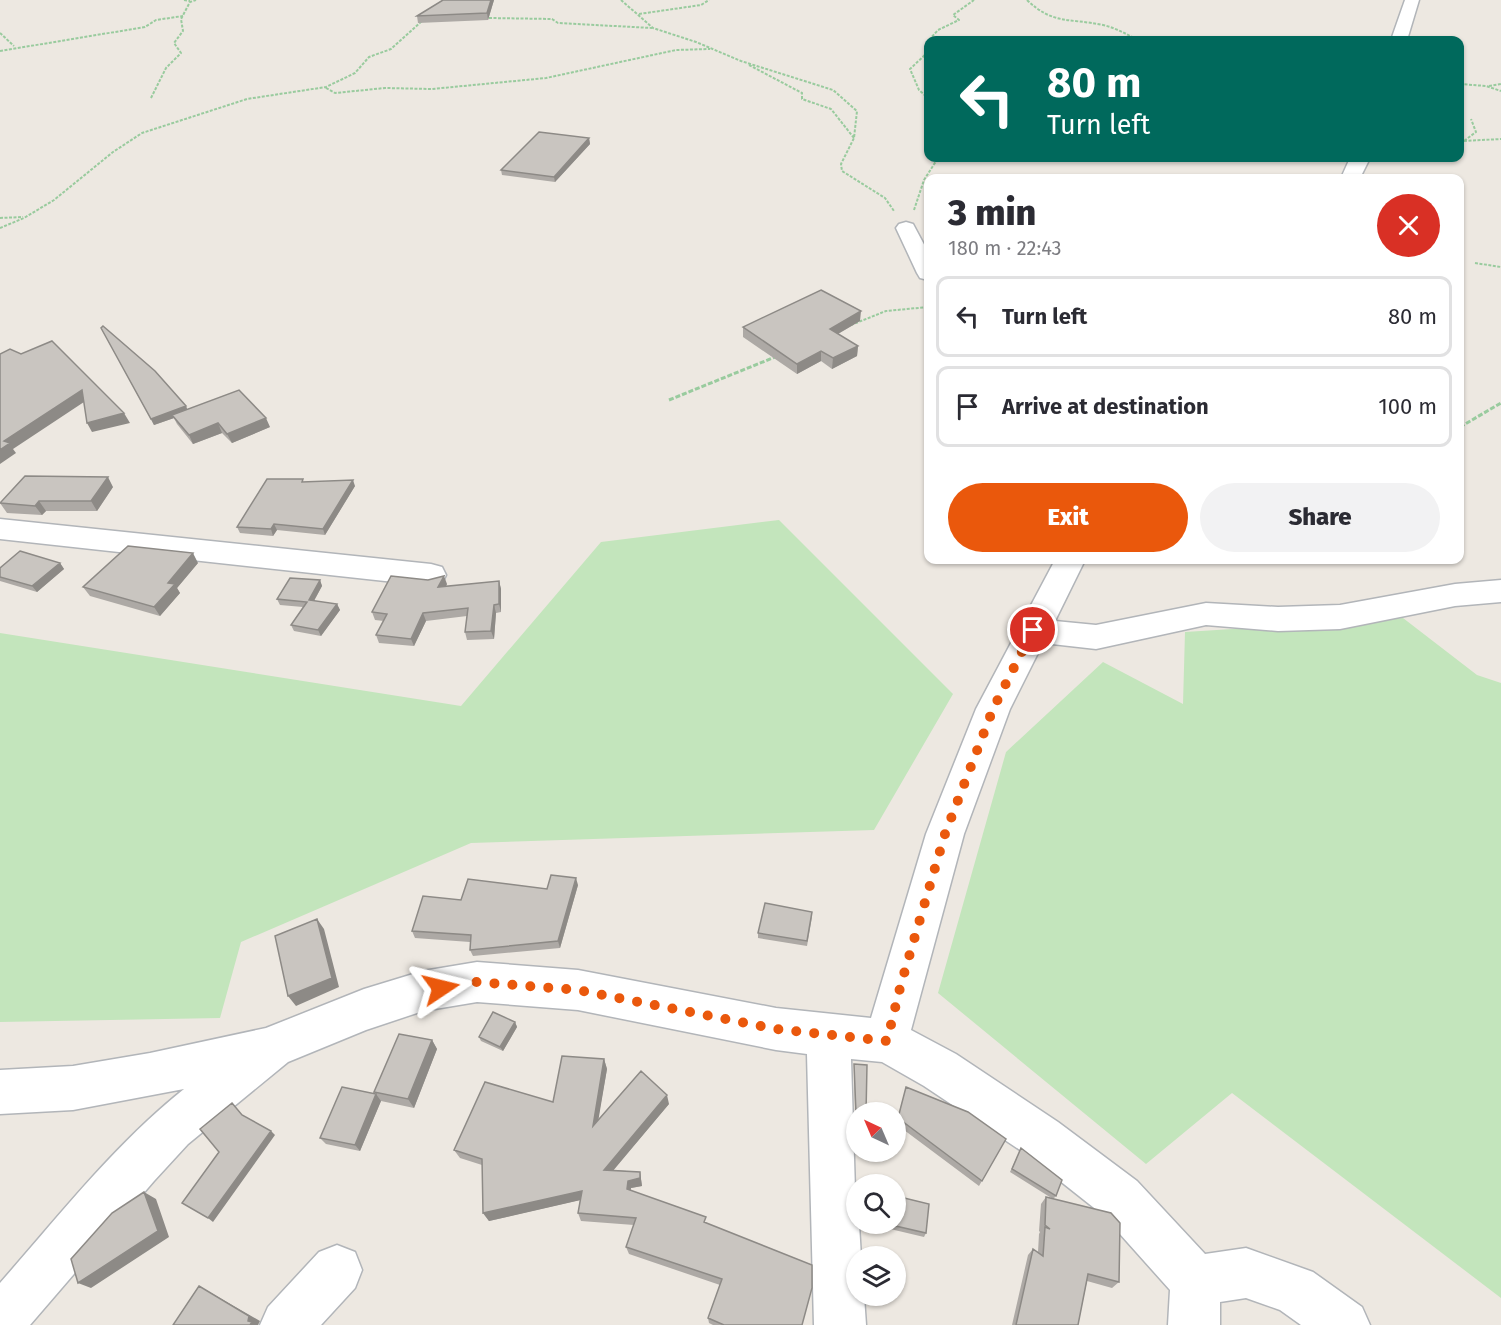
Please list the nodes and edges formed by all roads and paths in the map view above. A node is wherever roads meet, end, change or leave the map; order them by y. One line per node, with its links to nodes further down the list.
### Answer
1 (184, 0): 8 (path)
2 (196, 0): 8 (path)
3 (621, 0): 9 (path)
4 (709, 0): 9 (path)
5 (974, 0): 15 (path)
6 (1027, 0): 16 (path)
7 (1412, 0): 17 (street)
8 (190, 1): 10 (path)
9 (639, 15): 13 (path)
10 (183, 16): 18 (path); 29 (path)
11 (428, 16): 26 (path)
12 (489, 18): 13 (path)
13 (653, 28): 19 (path)
14 (0, 33): 18 (path)
15 (932, 36)
16 (1129, 36)
17 (1400, 36)
18 (14, 47): 20 (path)
19 (714, 49): 22 (path); 26 (path)
20 (0, 51)
21 (924, 56): 28 (path)
22 (741, 61): 31 (path); 31 (path)
23 (1464, 84): 25 (path)
24 (1501, 84): 25 (path)
25 (1486, 86): 27 (path)
26 (326, 87): 35 (path)
27 (1501, 91)
28 (924, 94)
29 (151, 98)
30 (1471, 119): 33 (path)
31 (854, 138): 38 (path)
32 (1501, 140): 33 (path)
33 (1464, 141)
34 (924, 180): 38 (path)
35 (28, 217): 36 (path); 37 (path)
36 (0, 218)
37 (0, 228)
38 (906, 228): 40 (street)
39 (1475, 263): 41 (path)
40 (924, 265)
41 (1501, 267)
42 (924, 307): 43 (path)
43 (844, 329)
44 (780, 355): 45 (path)
45 (669, 400)
46 (1501, 403): 47 (path)
47 (1464, 426)
48 (0, 529): 50 (street)
49 (1068, 564): 52 (street)
50 (431, 575)
51 (1501, 591): 52 (street)
52 (1033, 630): 54 (street)
53 (829, 1035): 54 (street); 55 (street); 61 (street)
54 (887, 1041): 58 (street)
55 (273, 1047): 56 (street); 59 (street)
56 (0, 1092)
57 (337, 1270): 60 (street)
58 (1195, 1303): 62 (street)
59 (0, 1322)
60 (286, 1325)
61 (840, 1325)
62 (1344, 1325)

